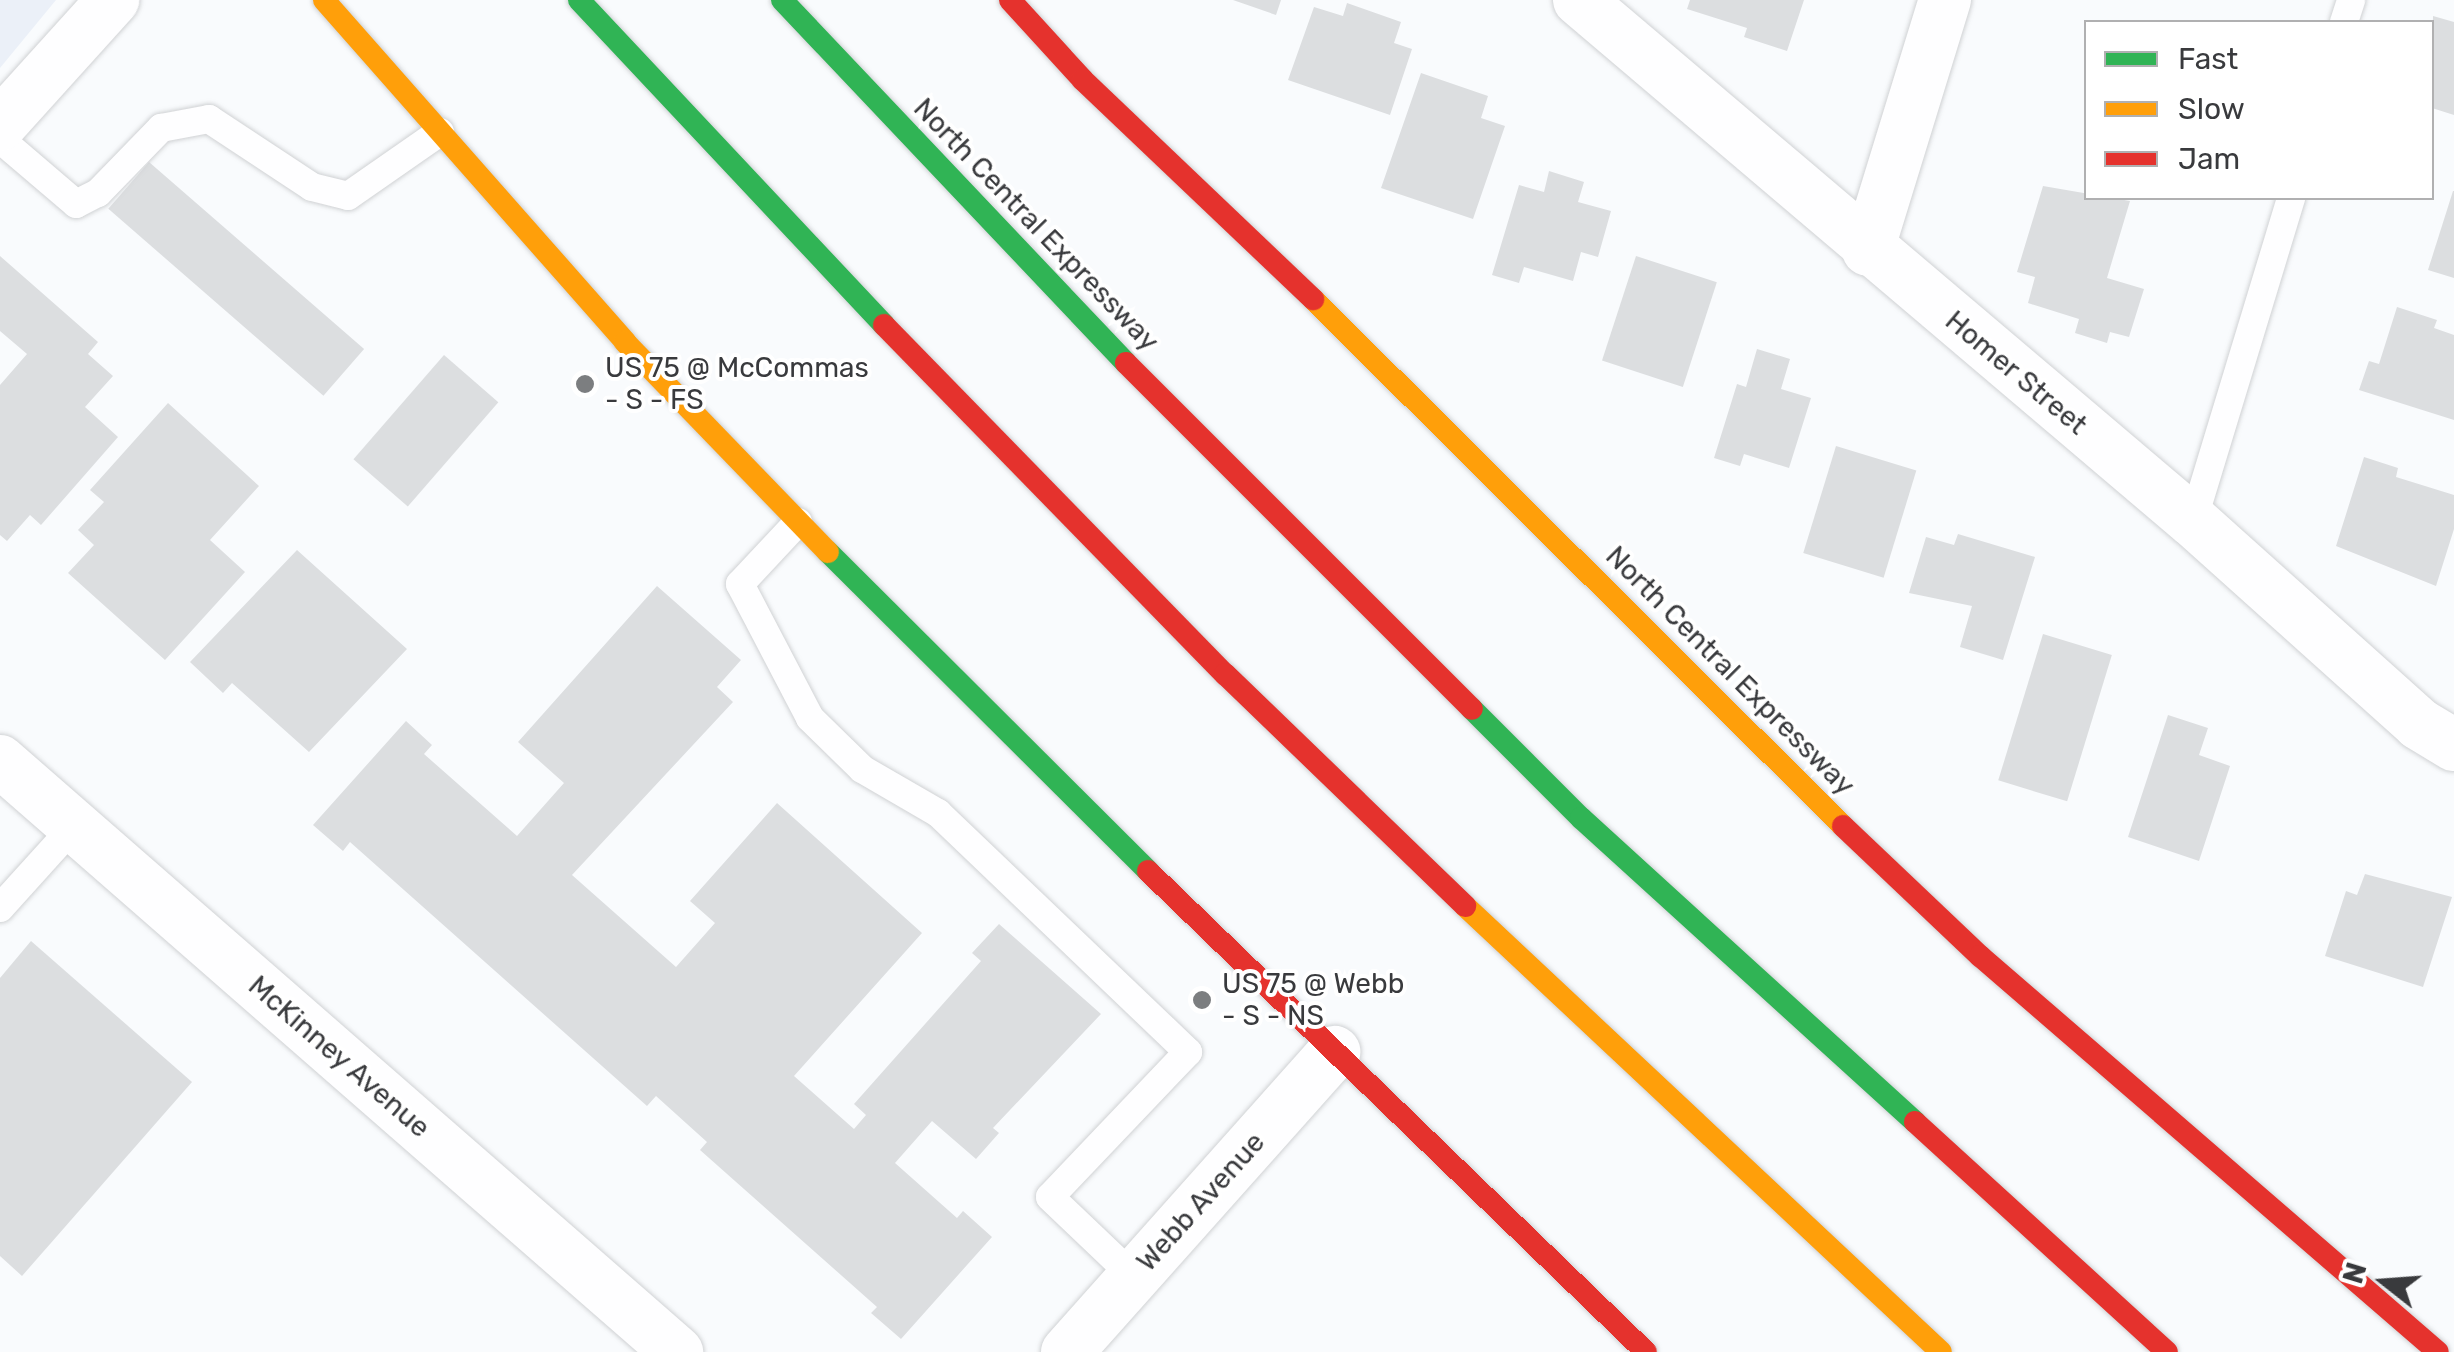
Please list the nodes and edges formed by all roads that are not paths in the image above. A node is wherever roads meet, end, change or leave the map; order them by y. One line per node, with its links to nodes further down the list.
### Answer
1 (113, 0): 8 (street)
2 (324, 0): 9 (main road)
3 (579, 0): 24 (main road)
4 (782, 0): 25 (main road, North Central Expressway)
5 (1010, 0): 26 (main road, North Central Expressway)
6 (1579, 0): 12 (street, Homer Street)
7 (1945, 0): 12 (street)
8 (0, 124)
9 (440, 132): 10 (lane); 14 (main road)
10 (0, 140)
11 (2290, 200): 13 (lane)
12 (1868, 250): 13 (street, Homer Street)
13 (2194, 521): 15 (street, Homer Street)
14 (798, 522): 19 (main road); 20 (lane)
15 (2454, 744)
16 (0, 762): 17 (street, McKinney Avenue)
17 (74, 826): 18 (lane); 21 (street, McKinney Avenue)
18 (0, 908)
19 (1334, 1052): 20 (street, Webb Avenue); 23 (main road)
20 (1134, 1277): 22 (street, Webb Avenue)
21 (677, 1352)
22 (1067, 1352)
23 (1646, 1352)
24 (1941, 1352)
25 (2168, 1352)
26 (2438, 1352)

